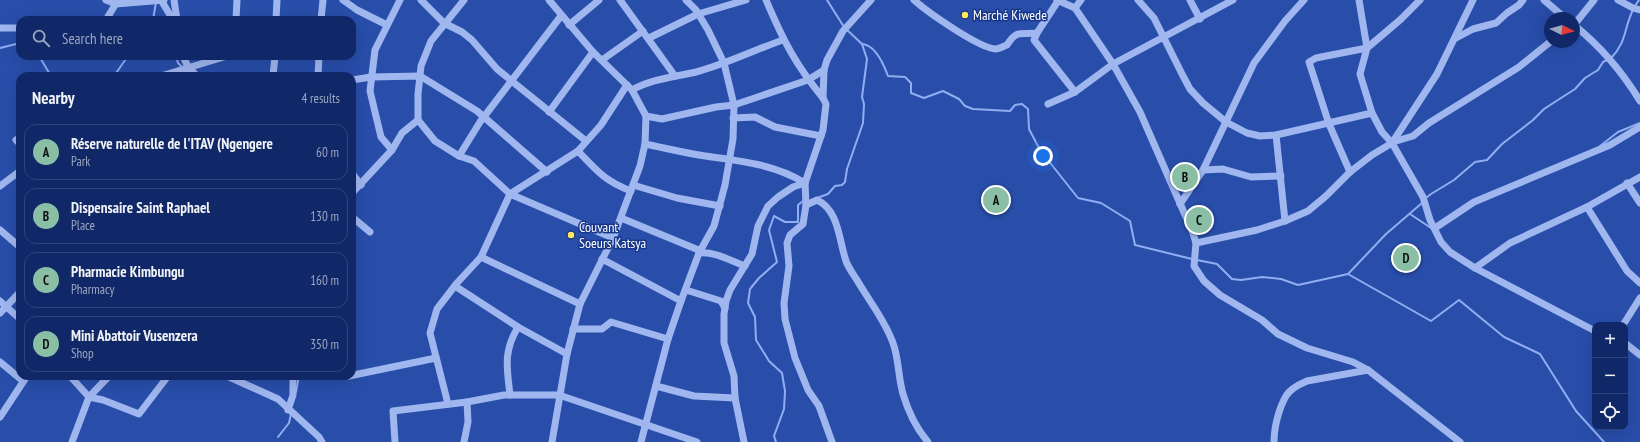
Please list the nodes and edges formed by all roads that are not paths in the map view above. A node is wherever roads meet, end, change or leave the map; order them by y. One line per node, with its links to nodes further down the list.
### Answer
1 (106, 0): 34 (street)
2 (151, 0): 3 (street); 34 (street)
3 (161, 0): 4 (street); 40 (street)
4 (164, 0)
5 (174, 0): 41 (street)
6 (237, 0): 42 (street)
7 (277, 0): 43 (street)
8 (323, 0): 44 (street)
9 (343, 0): 49 (street)
10 (421, 0): 48 (street)
11 (464, 0): 48 (street)
12 (549, 0): 45 (street)
13 (600, 0): 50 (street)
14 (620, 0): 53 (street)
15 (686, 0): 38 (street)
16 (746, 0): 38 (street)
17 (766, 0): 58 (street)
18 (871, 0): 71 (street)
19 (914, 0): 55 (street)
20 (1081, 0): 35 (street)
21 (1138, 0): 56 (street)
22 (1190, 0): 47 (street)
23 (1233, 0): 47 (street)
24 (1304, 0): 95 (street)
25 (1359, 0): 61 (street)
26 (1420, 0): 61 (street)
27 (1473, 0): 59 (street)
28 (1523, 0): 59 (street)
29 (1544, 0): 37 (street)
30 (1594, 0): 46 (street)
31 (1618, 0): 36 (street)
32 (399, 1): 49 (street)
33 (1057, 1): 35 (street); 55 (street)
34 (117, 2): 39 (street)
35 (1075, 8): 69 (street)
36 (1635, 8)
37 (1558, 12)
38 (698, 14): 57 (street); 68 (street)
39 (108, 16)
40 (171, 16)
41 (176, 16)
42 (236, 16)
43 (276, 16)
44 (321, 16)
45 (561, 16): 50 (street); 82 (street)
46 (1580, 18)
47 (1200, 19): 56 (street)
48 (444, 23): 78 (street); 82 (street)
49 (387, 25): 77 (street)
50 (569, 25): 62 (street)
51 (0, 28): 52 (street)
52 (16, 28)
53 (642, 31): 57 (street); 67 (street)
54 (1580, 31): 86 (street)
55 (1036, 33): 84 (street)
56 (1163, 37): 69 (street); 95 (street)
57 (649, 38): 79 (street)
58 (783, 40): 68 (street); 81 (street)
59 (1452, 45): 101 (street)
60 (1544, 47): 101 (street)
61 (1367, 48): 90 (street); 96 (street)
62 (593, 52): 67 (street); 89 (street)
63 (185, 60): 70 (street)
64 (213, 60): 70 (street)
65 (275, 60): 75 (street)
66 (319, 60): 76 (street)
67 (602, 60): 83 (street)
68 (724, 62): 79 (street); 88 (street)
69 (1113, 64): 84 (street); 123 (street)
70 (188, 67): 72 (street); 74 (street)
71 (824, 70): 81 (street); 85 (street)
72 (179, 71): 73 (street)
73 (175, 72)
74 (193, 72)
75 (274, 72)
76 (318, 72)
77 (371, 76): 78 (street); 80 (street); 103 (street)
78 (420, 76): 92 (street); 94 (street)
79 (675, 76): 83 (street)
80 (356, 79)
81 (808, 80): 85 (street); 88 (street)
82 (513, 81): 89 (street); 92 (street)
83 (629, 87): 91 (street); 100 (street)
84 (1075, 92): 87 (street)
85 (823, 98): 99 (street)
86 (1640, 101)
87 (1048, 104)
88 (734, 105): 91 (street); 93 (street)
89 (550, 112): 100 (street)
90 (1372, 113): 96 (street); 101 (street)
91 (646, 116): 102 (street)
92 (485, 117): 105 (street); 108 (street)
93 (733, 118): 99 (street); 106 (street)
94 (418, 120): 103 (street); 105 (street)
95 (1226, 122): 98 (street); 107 (street)
96 (1329, 124): 98 (street); 109 (street)
97 (1640, 127): 129 (street)
98 (1276, 135): 111 (street)
99 (821, 136): 114 (street)
100 (586, 141): 104 (street)
101 (1393, 142): 109 (street); 129 (street)
102 (645, 144): 106 (street); 118 (street)
103 (392, 150): 116 (street)
104 (578, 151): 108 (street); 118 (street)
105 (458, 156): 120 (street)
106 (730, 158): 114 (street); 124 (street)
107 (1203, 170): 111 (street); 123 (street)
108 (547, 172): 120 (street)
109 (1350, 172): 128 (street)
110 (16, 174): 117 (street)
111 (1281, 176): 128 (street)
112 (1640, 177): 115 (street)
113 (356, 178): 116 (street)
114 (805, 183): 121 (street); 138 (street)
115 (1627, 183): 122 (street); 125 (street)
116 (361, 185): 119 (street)
117 (0, 186)
118 (632, 188): 124 (street); 126 (street)
119 (356, 189)
120 (510, 194): 132 (street); 136 (street)
121 (805, 202): 188 (street); 189 (street)
122 (1640, 203)
123 (1180, 204): 133 (street)
124 (720, 206): 135 (street)
125 (1587, 207): 139 (street); 140 (street)
126 (621, 218): 132 (street); 135 (street)
127 (356, 220): 131 (street)
128 (1285, 221): 133 (street)
129 (1435, 228): 139 (street)
130 (0, 230): 134 (street)
131 (370, 232)
132 (613, 238): 137 (street)
133 (1196, 242): 161 (street)
134 (16, 244)
135 (700, 252): 138 (street); 142 (street)
136 (480, 257): 141 (street); 147 (street)
137 (602, 259): 145 (street); 147 (street)
138 (745, 266): 148 (street)
139 (1475, 268): 154 (street)
140 (1640, 284)
141 (455, 286): 152 (street); 159 (street)
142 (686, 290): 145 (street); 148 (street)
143 (16, 295): 146 (street)
144 (1640, 298): 151 (street)
145 (681, 301): 155 (street)
146 (3, 303): 149 (street); 150 (street)
147 (580, 304): 153 (street)
148 (725, 308): 174 (street)
149 (0, 313)
150 (16, 315)
151 (1625, 322)
152 (518, 327): 157 (street); 171 (street)
153 (573, 329): 155 (street); 157 (street)
154 (1592, 329)
155 (668, 339): 170 (street)
156 (1628, 345): 158 (street)
157 (567, 354): 172 (street)
158 (1640, 355)
159 (436, 358): 163 (street); 176 (street)
160 (0, 362): 162 (street)
161 (1368, 370): 190 (street); 191 (street)
162 (16, 372)
163 (356, 375)
164 (24, 380): 178 (street)
165 (74, 380): 173 (street)
166 (105, 380): 173 (street)
167 (165, 380): 173 (street)
168 (236, 380): 177 (street)
169 (293, 380): 177 (street)
170 (656, 386): 174 (street); 179 (street)
171 (510, 395): 172 (street); 175 (street)
172 (559, 395): 179 (street); 184 (street)
173 (89, 396): 180 (street)
174 (735, 398): 187 (street)
175 (467, 402): 176 (street); 183 (street)
176 (448, 404): 182 (street)
177 (288, 410): 181 (street)
178 (0, 417)
179 (646, 424): 185 (street); 186 (street)
180 (72, 442)
181 (322, 442)
182 (395, 442)
183 (464, 442)
184 (554, 442)
185 (641, 442)
186 (697, 442)
187 (744, 442)
188 (832, 442)
189 (928, 442)
190 (1274, 442)
191 (1460, 442)

